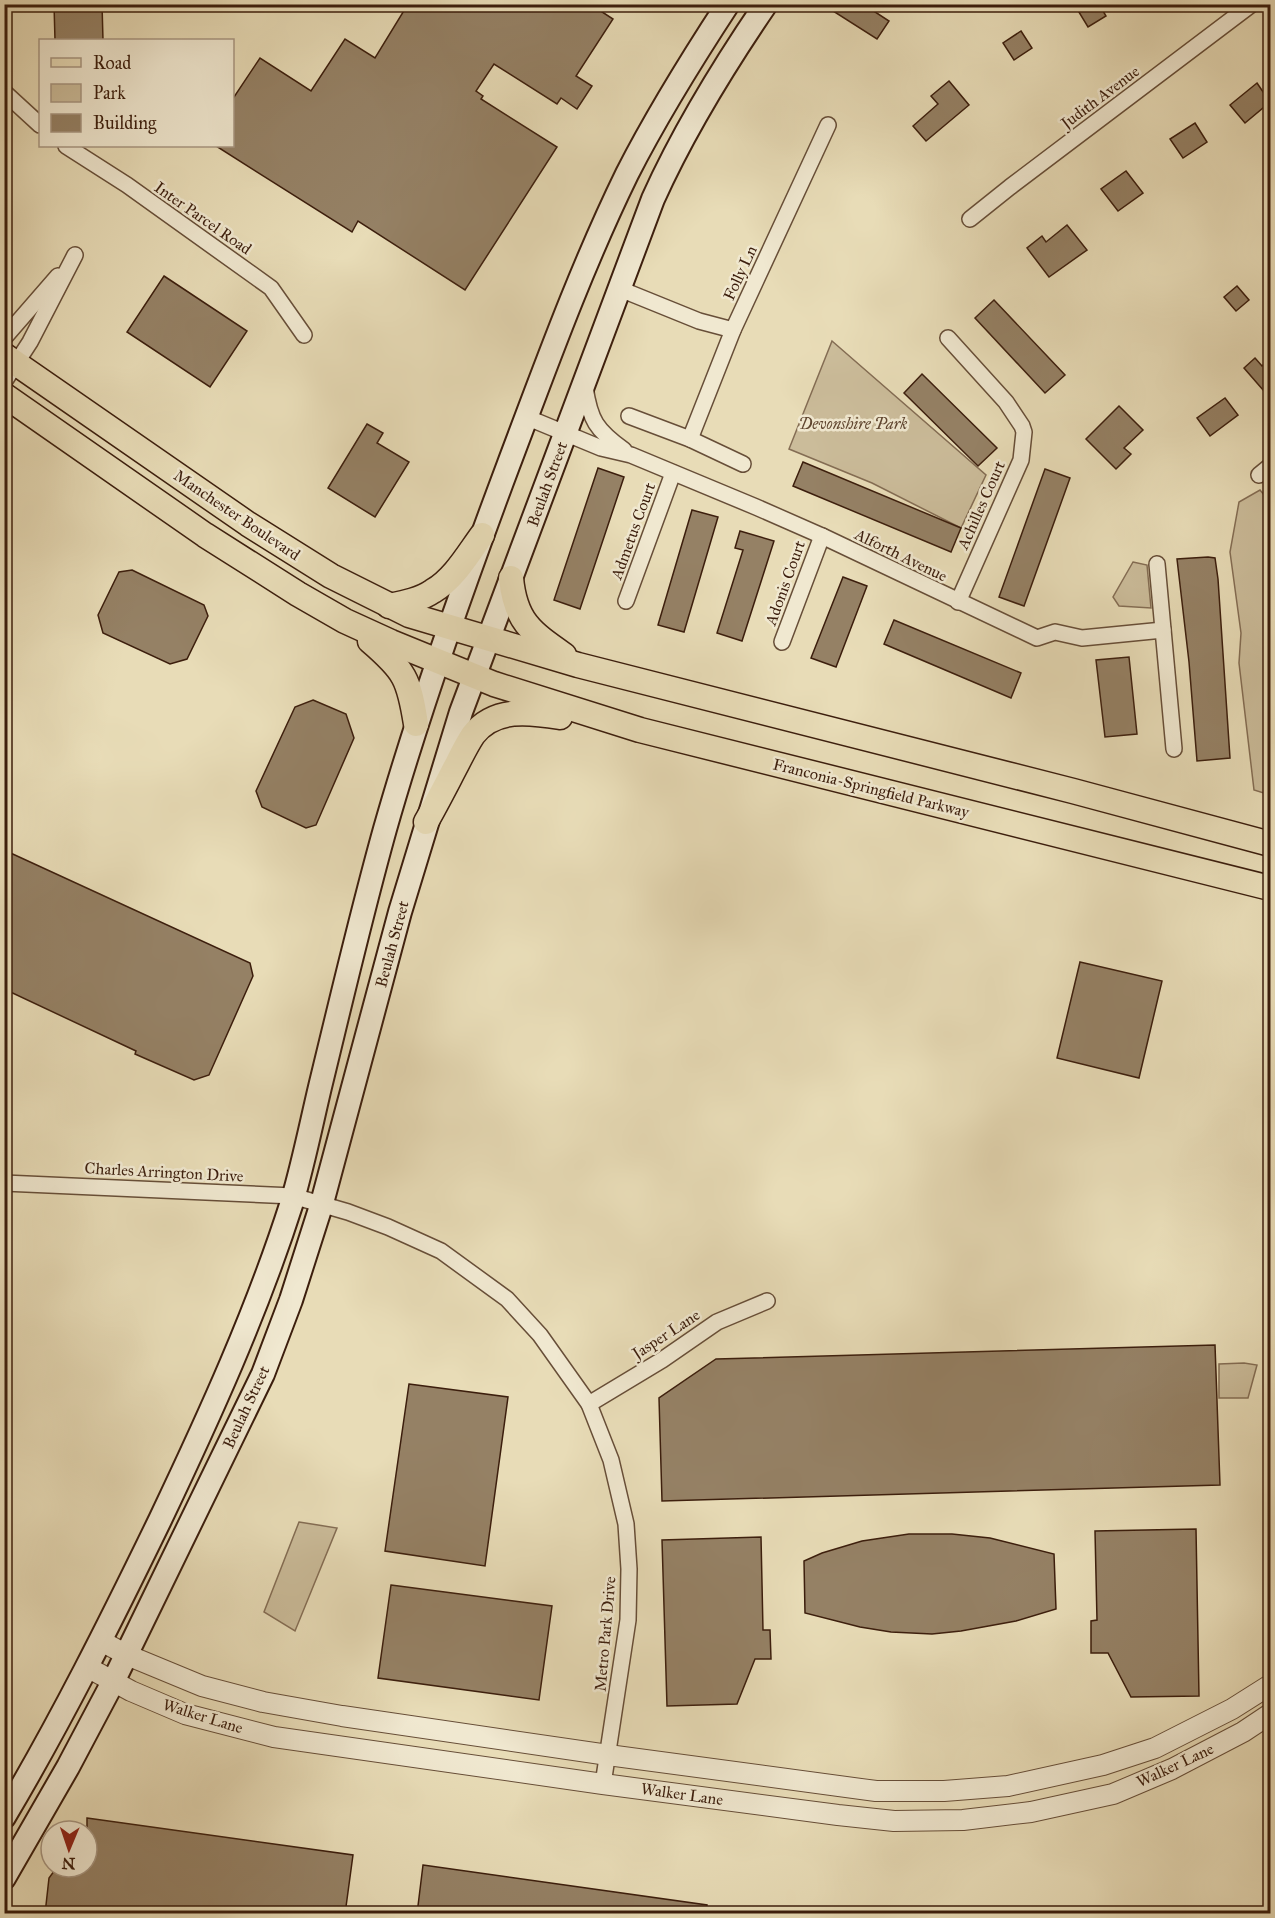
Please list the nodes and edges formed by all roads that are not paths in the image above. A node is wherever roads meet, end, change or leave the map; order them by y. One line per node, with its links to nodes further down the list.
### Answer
1 (728, 4): 18 (main road, Beulah Street)
2 (766, 4): 9 (main road, Beulah Street)
3 (1252, 4): 8 (street, Judith Avenue)
4 (4, 92): 5 (street)
5 (39, 124)
6 (828, 125): 10 (street, Folly Ln)
7 (68, 147): 11 (street, Inter Parcel Road)
8 (970, 219)
9 (620, 289): 10 (street); 15 (main road, Beulah Street)
10 (733, 330): 20 (street, Folly Ln)
11 (304, 335)
12 (4, 338): 14 (street)
13 (948, 338): 29 (street, Achilles Court)
14 (9, 367): 30 (main road, Manchester Boulevard)
15 (585, 384): 19 (main road, Beulah Street); 21 (street, Alforth Avenue)
16 (4, 395): 31 (main road, Manchester Boulevard)
17 (629, 416): 20 (street)
18 (526, 417): 19 (street, Alforth Avenue); 24 (main road, Beulah Street)
19 (565, 433): 21 (street, Alforth Avenue); 27 (main road, Beulah Street)
20 (690, 438): 22 (street)
21 (631, 455): 23 (street, Alforth Avenue)
22 (743, 464)
23 (673, 473): 25 (street, Alforth Avenue); 28 (street, Admetus Court)
24 (482, 535): 30 (main road); 32 (main road, Beulah Street)
25 (822, 536): 29 (street, Alforth Avenue); 35 (street, Adonis Court)
26 (1157, 564): 33 (street)
27 (511, 579): 34 (main road, Beulah Street); 37 (main road)
28 (626, 601)
29 (958, 602): 33 (street, Alforth Avenue)
30 (389, 606): 32 (main road, Manchester Boulevard)
31 (345, 621): 36 (main road, Manchester Boulevard); 39 (main road)
32 (448, 628): 34 (main road, Manchester Boulevard); 36 (main road, Beulah Street)
33 (1163, 630): 41 (street)
34 (488, 639): 37 (main road); 38 (main road, Beulah Street)
35 (782, 642)
36 (436, 661): 38 (main road, Manchester Boulevard); 39 (main road, Beulah Street)
37 (578, 665): 43 (main road)
38 (474, 676): 40 (main road, Franconia-Springfield Parkway); 42 (main road, Beulah Street)
39 (416, 724): 46 (main road, Beulah Street)
40 (640, 730): 42 (main road); 44 (main road, Franconia-Springfield Parkway)
41 (1174, 749)
42 (426, 822): 47 (main road, Beulah Street)
43 (1270, 844)
44 (1270, 888)
45 (4, 1183): 46 (street, Charles Arrington Drive)
46 (293, 1196): 47 (street, Charles Arrington Drive); 50 (main road, Beulah Street)
47 (322, 1203): 49 (street, Metro Park Drive); 51 (main road, Beulah Street)
48 (767, 1301): 49 (street, Jasper Lane)
49 (589, 1404): 56 (street, Metro Park Drive)
50 (101, 1641): 51 (street, Walker Lane); 52 (main road, Beulah Street)
51 (127, 1655): 53 (main road, Beulah Street); 56 (street, Walker Lane)
52 (87, 1667): 53 (street, Walker Lane); 58 (main road, Beulah Street)
53 (113, 1682): 57 (street, Walker Lane); 59 (main road, Beulah Street)
54 (1270, 1685): 56 (street, Walker Lane)
55 (1270, 1714): 57 (street, Walker Lane)
56 (608, 1755): 57 (street, Metro Park Drive)
57 (603, 1784)
58 (4, 1817)
59 (4, 1878)

